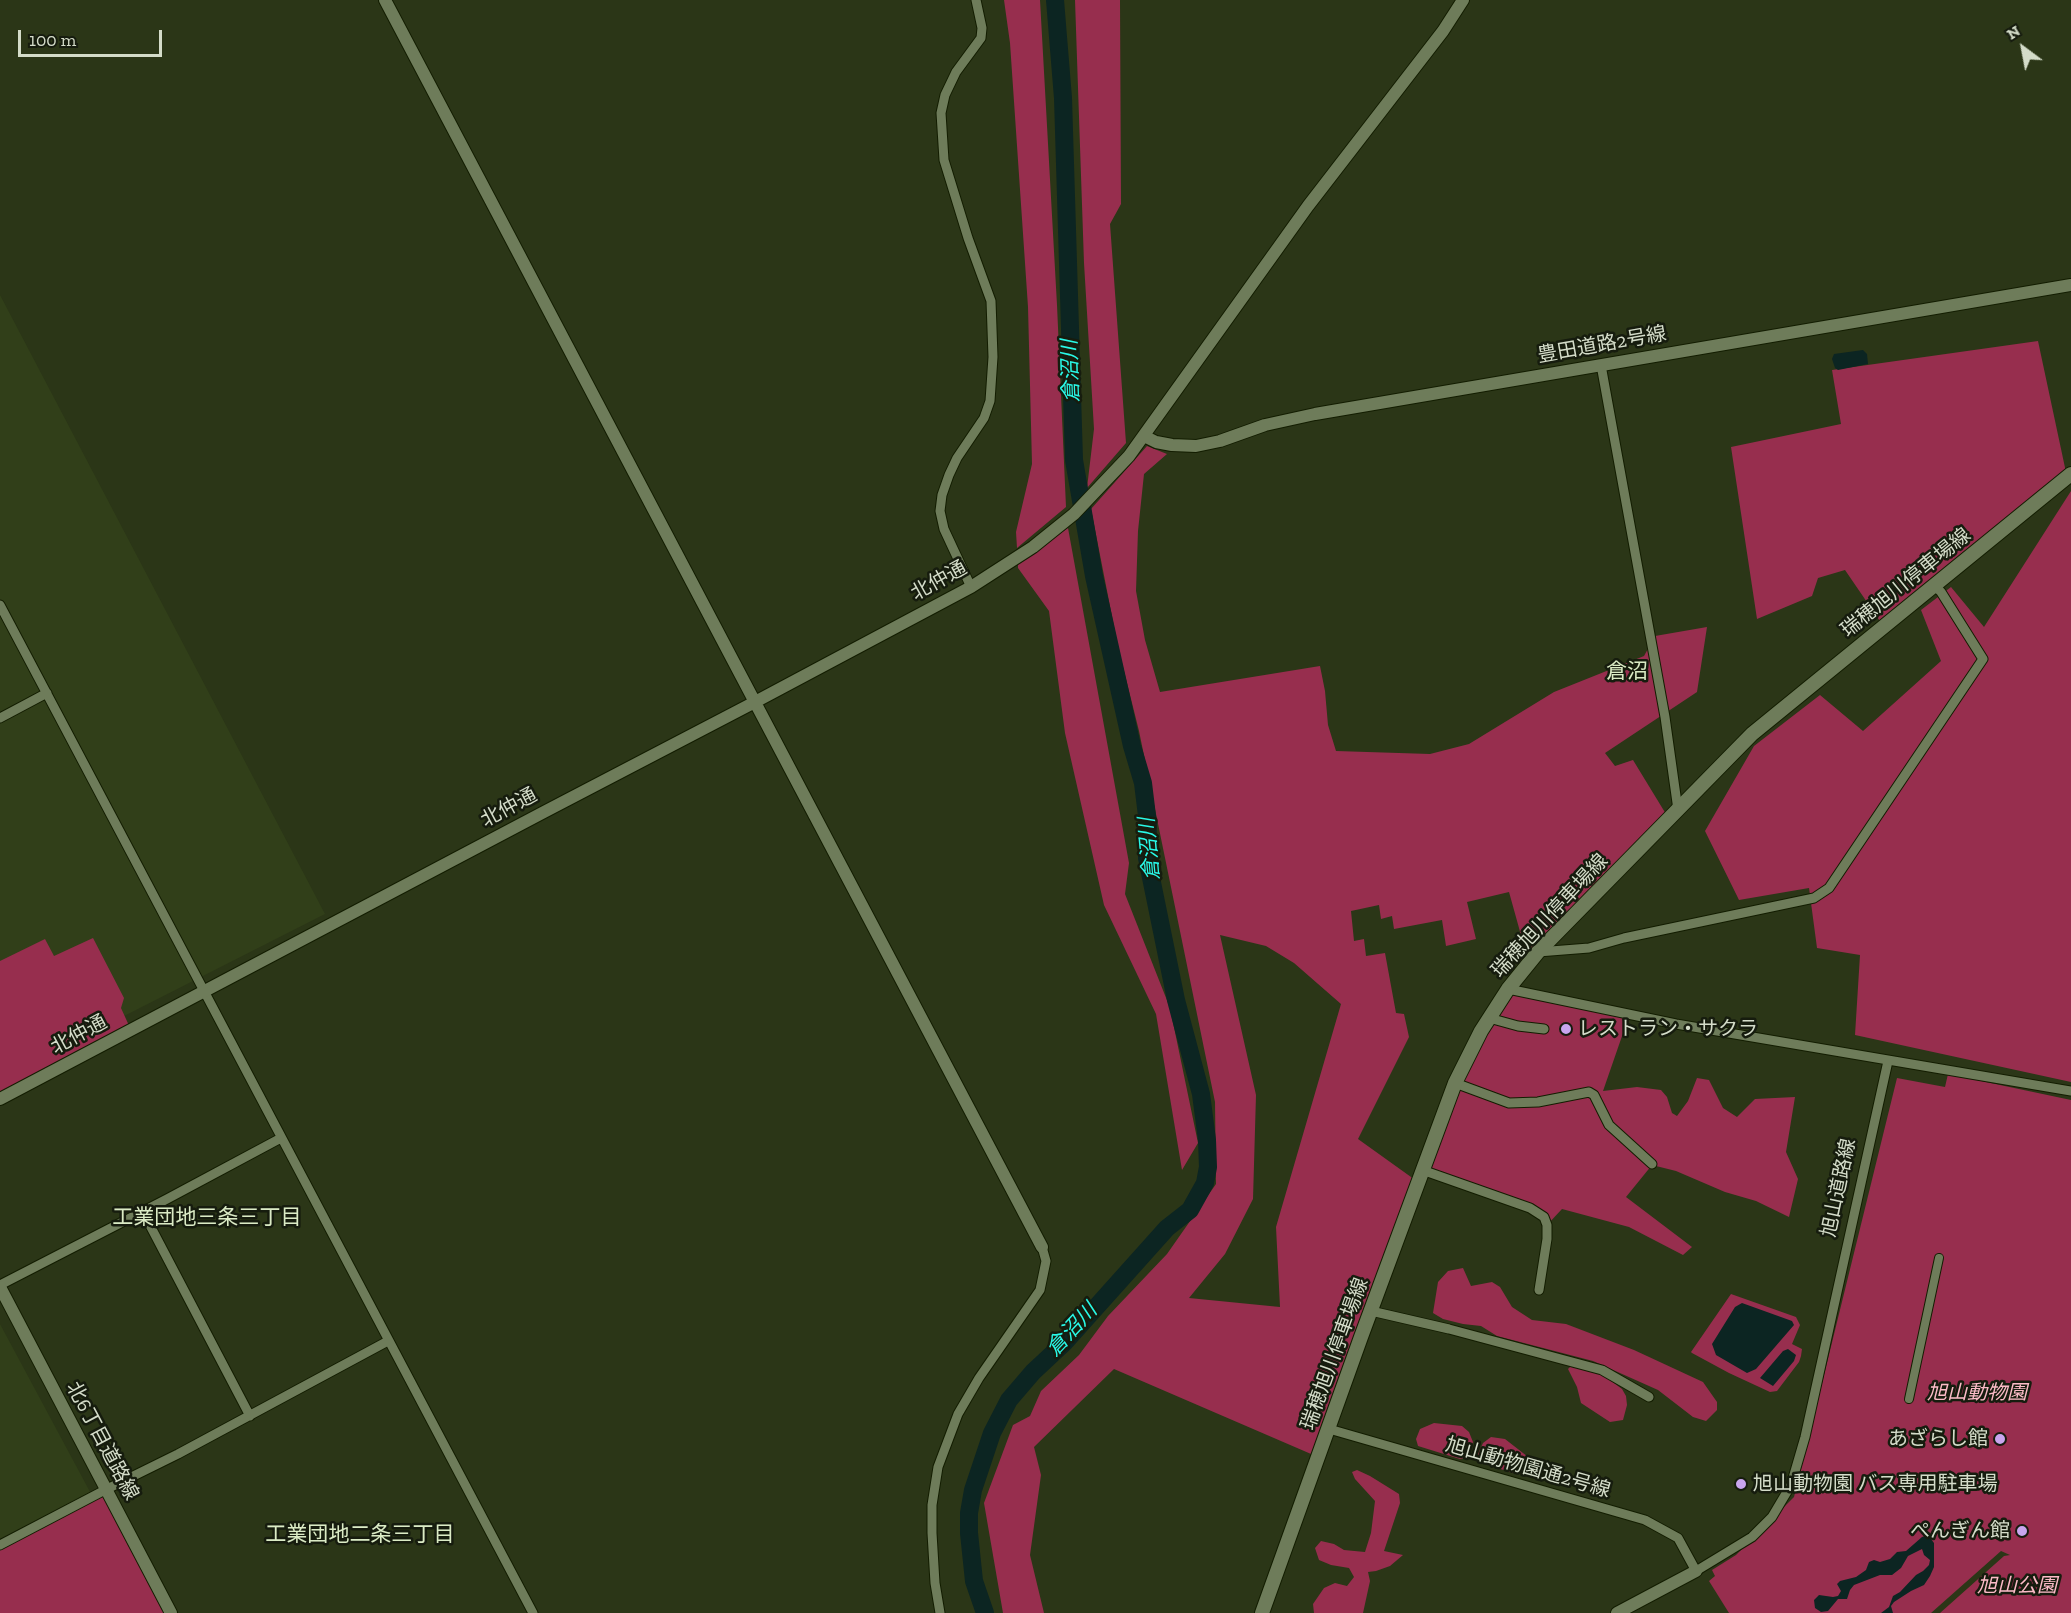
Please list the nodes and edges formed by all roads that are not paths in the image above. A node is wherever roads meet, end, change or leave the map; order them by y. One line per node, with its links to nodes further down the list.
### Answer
1 (385, 0): 12 (street)
2 (976, 0): 9 (street)
3 (1463, 0): 6 (street, 北仲通)
4 (2071, 285): 5 (street, 豊田道路2号線)
5 (1601, 365): 6 (street, 豊田道路2号線); 14 (street)
6 (1144, 436): 9 (street, 北仲通)
7 (2071, 474): 8 (main road, 瑞穂旭川停車場線)
8 (1934, 585): 14 (main road, 瑞穂旭川停車場線); 15 (street)
9 (971, 587): 12 (street, 北仲通)
10 (0, 605): 11 (street)
11 (47, 693): 13 (street); 17 (street)
12 (755, 702): 17 (street, 北仲通); 28 (street)
13 (0, 718)
14 (1678, 810): 15 (main road, 瑞穂旭川停車場線)
15 (1538, 952): 16 (main road, 瑞穂旭川停車場線)
16 (1508, 989): 18 (main road, 瑞穂旭川停車場線); 20 (street)
17 (205, 991): 23 (street, 北仲通); 24 (street)
18 (1489, 1018): 19 (street); 21 (main road, 瑞穂旭川停車場線)
19 (1544, 1029)
20 (1888, 1060): 22 (street); 40 (street, 旭山道路線)
21 (1455, 1083): 25 (street); 26 (main road, 瑞穂旭川停車場線)
22 (2071, 1091)
23 (0, 1099)
24 (281, 1138): 27 (street); 33 (street)
25 (1652, 1164)
26 (1422, 1170): 31 (street); 32 (main road, 瑞穂旭川停車場線)
27 (143, 1212): 30 (street); 36 (street)
28 (1042, 1247): 43 (street)
29 (1939, 1258): 35 (street)
30 (0, 1286): 38 (street, 北6丁目道路線)
31 (1539, 1290)
32 (1371, 1311): 34 (street); 37 (main road, 瑞穂旭川停車場線)
33 (388, 1341): 36 (street); 42 (street)
34 (1649, 1397)
35 (1909, 1399)
36 (250, 1416): 38 (street)
37 (1329, 1429): 40 (street, 旭山動物園通2号線); 44 (main road, 瑞穂旭川停車場線)
38 (105, 1490): 39 (street); 41 (street, 北6丁目道路線)
39 (0, 1545)
40 (1696, 1571): 45 (street, 旭山道路線)
41 (171, 1613)
42 (533, 1613)
43 (940, 1613)
44 (1262, 1613)
45 (1617, 1613)

